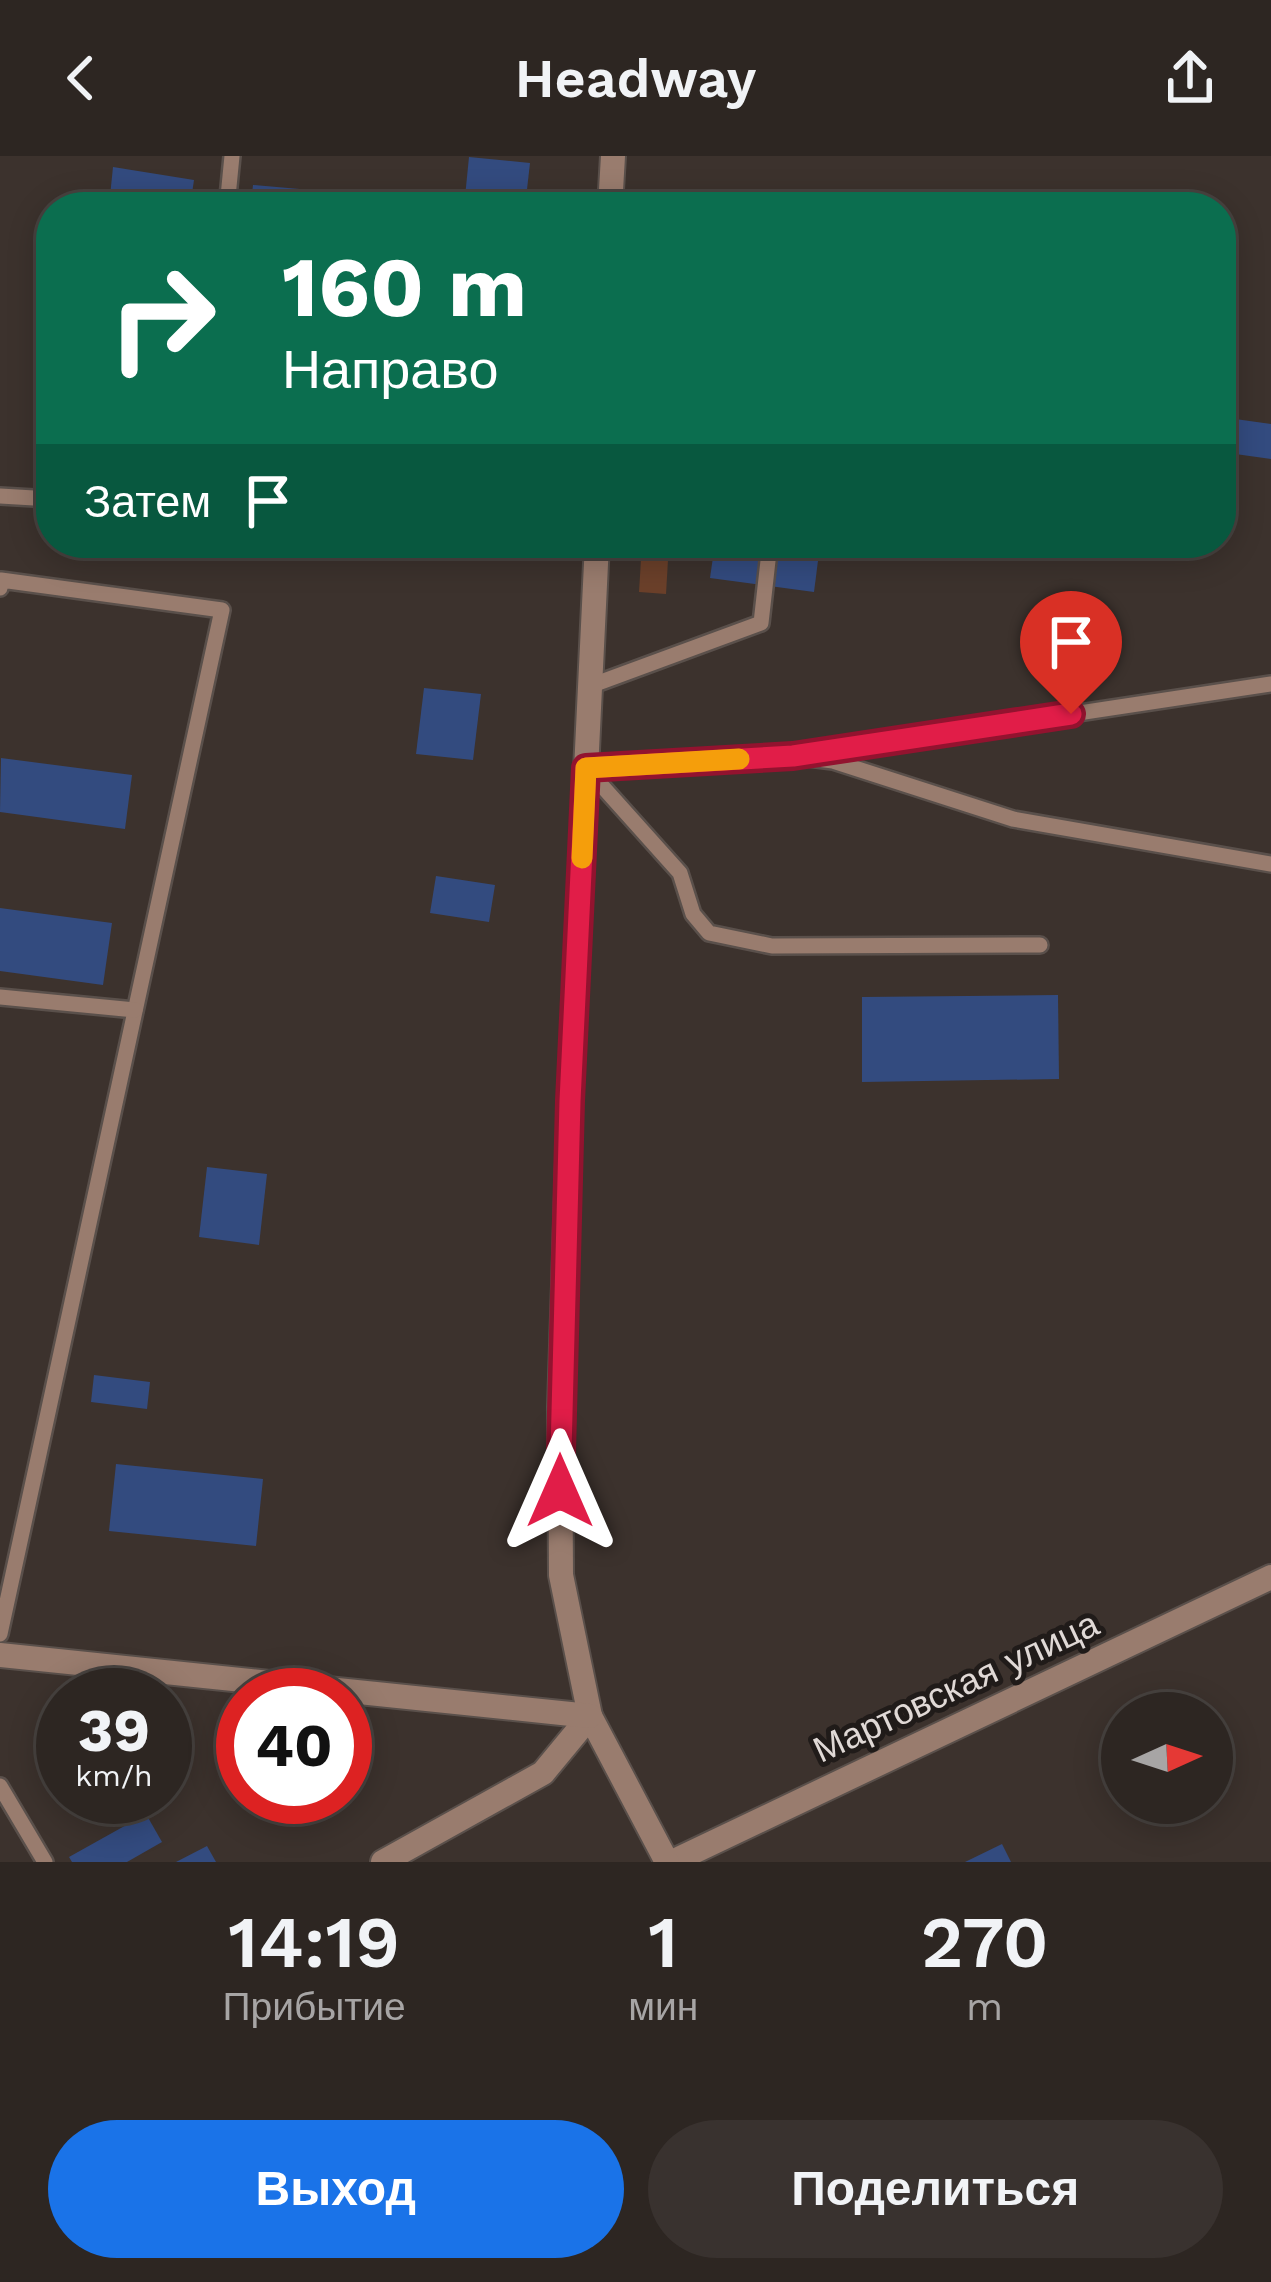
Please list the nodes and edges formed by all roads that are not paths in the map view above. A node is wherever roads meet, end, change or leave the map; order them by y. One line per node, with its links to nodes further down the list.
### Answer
1 (232, 156): 3 (lane)
2 (613, 156): 4 (street)
3 (228, 192)
4 (611, 192)
5 (0, 496): 6 (lane)
6 (36, 499)
7 (596, 558): 12 (street)
8 (768, 558): 12 (lane)
9 (0, 588): 18 (lane)
10 (1271, 671): 11 (lane)
11 (1263, 685): 13 (lane)
12 (590, 686): 14 (street)
13 (793, 756): 14 (lane); 15 (lane)
14 (586, 768): 16 (lane); 22 (street)
15 (1271, 864)
16 (1040, 945)
17 (0, 997): 18 (lane)
18 (136, 1010): 20 (lane)
19 (1271, 1577): 26 (street, Мартовская улица)
20 (0, 1634)
21 (0, 1655): 22 (street)
22 (590, 1716): 25 (street); 26 (street)
23 (0, 1786): 24 (lane)
24 (45, 1862)
25 (383, 1862)
26 (669, 1862)

